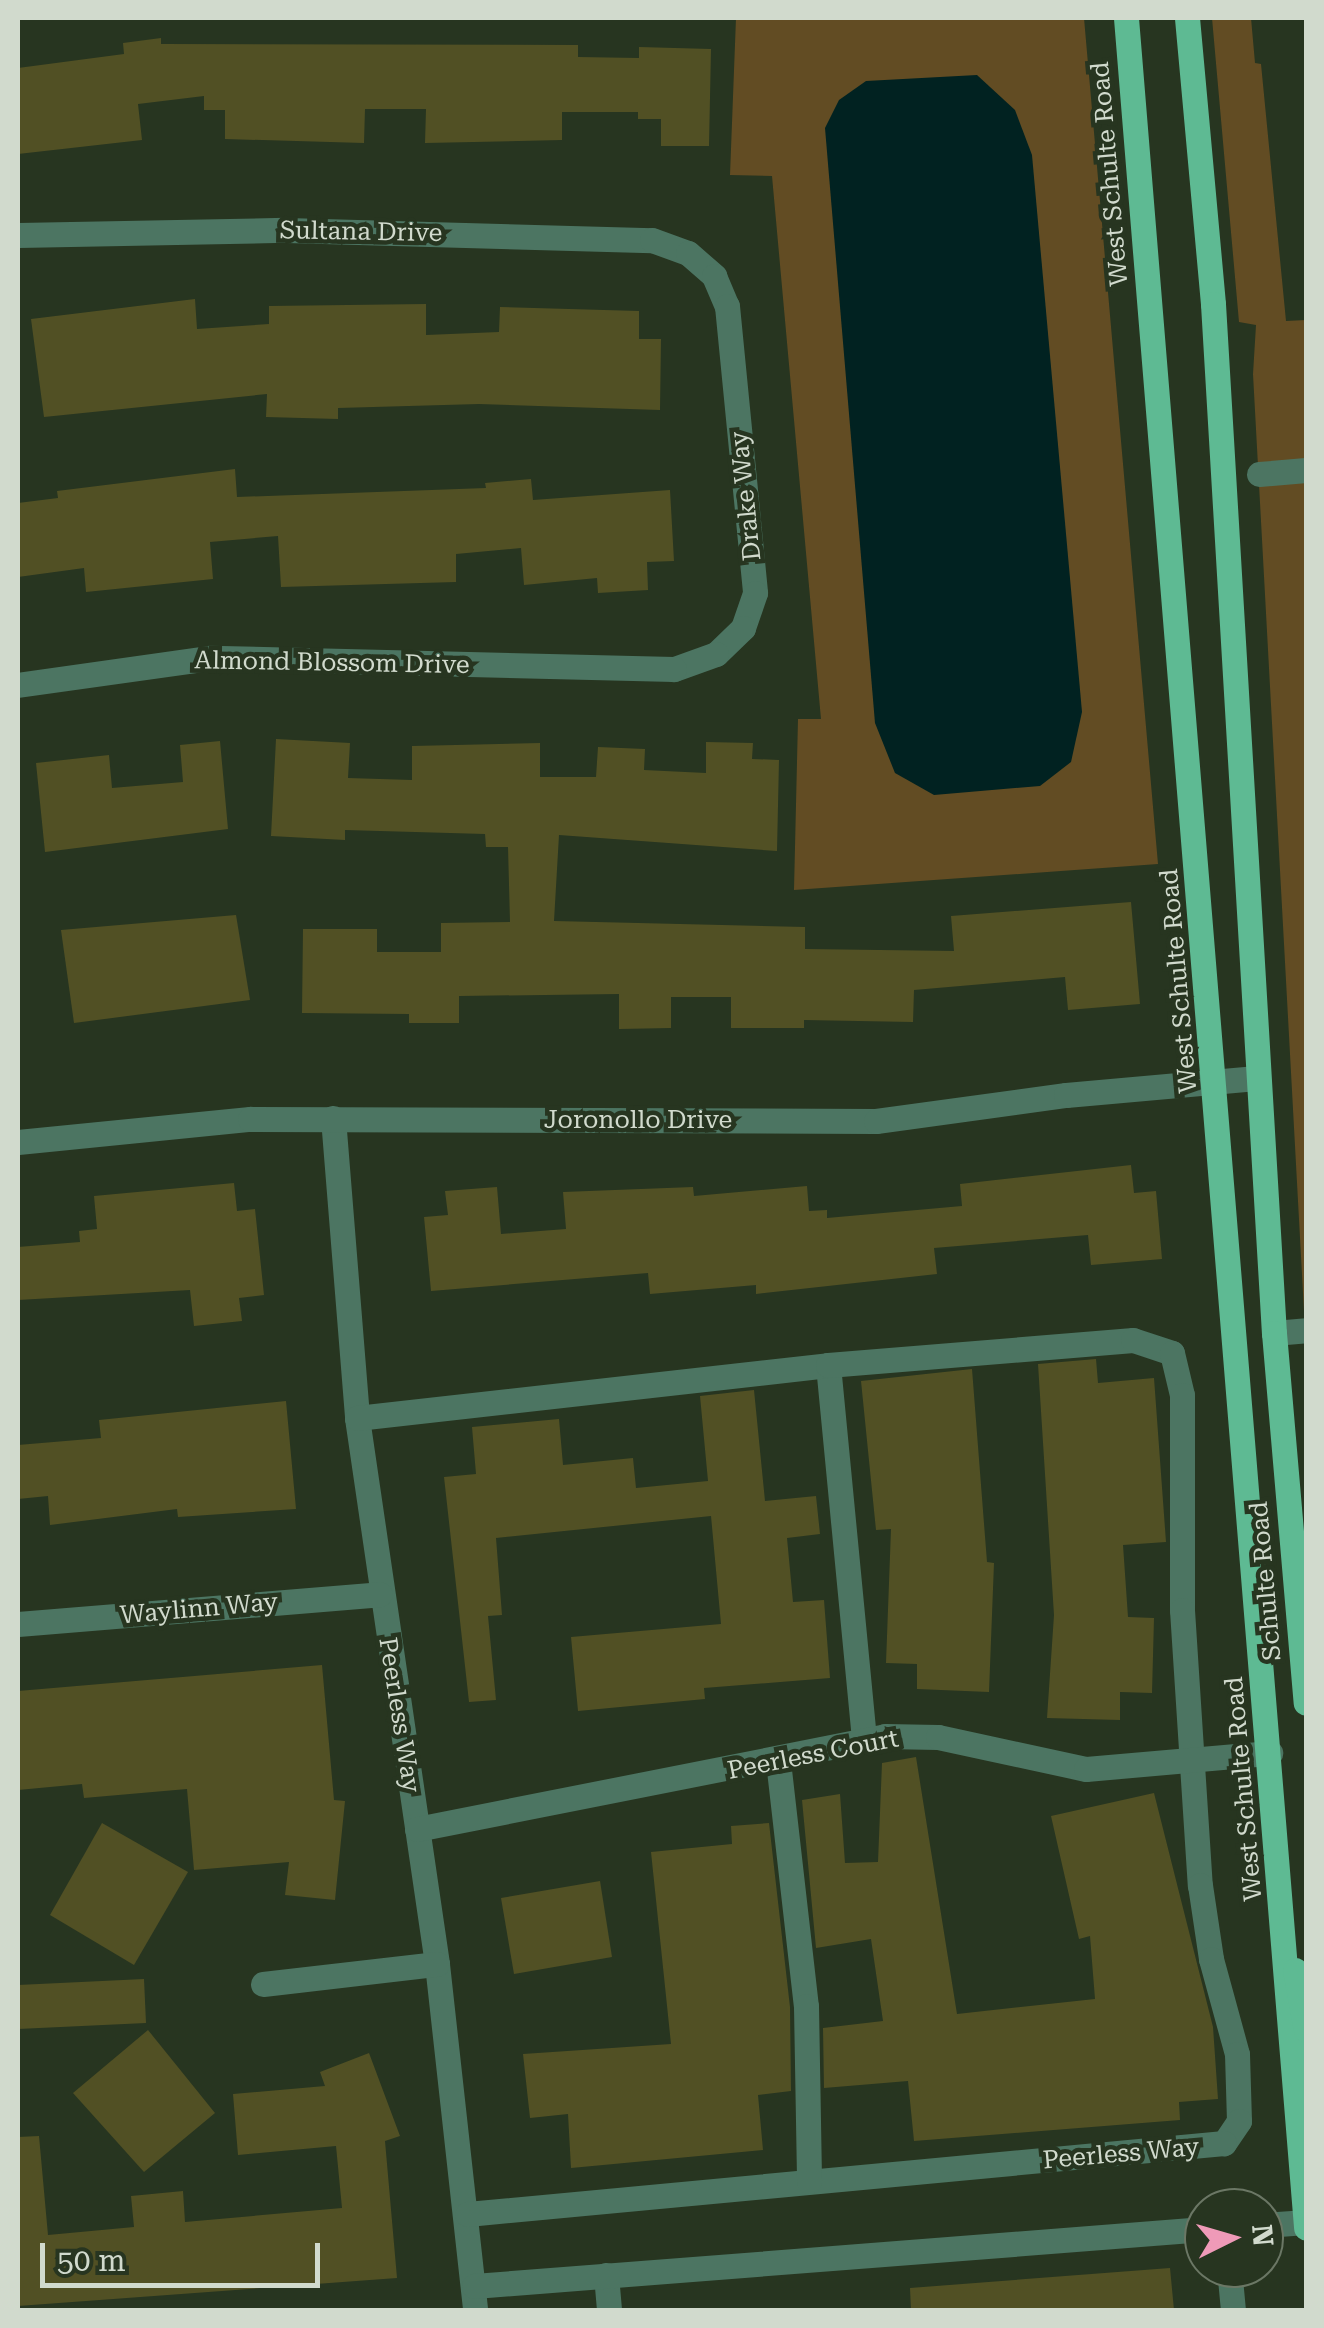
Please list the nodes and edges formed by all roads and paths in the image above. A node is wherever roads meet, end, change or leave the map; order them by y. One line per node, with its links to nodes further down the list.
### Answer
1 (1126, 18): 10 (main road, West Schulte Road)
2 (1187, 18): 9 (main road)
3 (18, 235): 4 (street, Sultana Drive)
4 (700, 262): 7 (street, Drake Way)
5 (1306, 470): 6 (street)
6 (1259, 474)
7 (648, 669): 8 (street, Almond Blossom Drive)
8 (18, 685)
9 (1256, 1078): 10 (street, Joronollo Drive); 14 (main road)
10 (1217, 1081): 11 (street, Joronollo Drive); 22 (main road, West Schulte Road)
11 (334, 1118): 12 (street, Joronollo Drive); 16 (street, Peerless Way)
12 (18, 1142)
13 (1306, 1330): 14 (street)
14 (1274, 1333): 17 (main road)
15 (828, 1365): 16 (street); 21 (street); 24 (street)
16 (356, 1418): 18 (street, Peerless Way)
17 (1296, 1452): 20 (main road, Schulte Road)
18 (380, 1594): 19 (street, Waylinn Way); 25 (street, Peerless Way)
19 (18, 1624)
20 (1306, 1704)
21 (864, 1740): 23 (street, Peerless Court); 24 (street, Peerless Court)
22 (1270, 1752): 24 (street, Peerless Court); 26 (main road, West Schulte Road)
23 (778, 1761): 25 (street, Peerless Court); 30 (street)
24 (1194, 1762): 30 (street, Peerless Way)
25 (418, 1829): 27 (street, Peerless Way)
26 (1288, 1940): 29 (main road); 32 (main road)
27 (437, 1964): 28 (street); 31 (street, Peerless Way)
28 (263, 1984)
29 (1306, 2030)
30 (808, 2181): 31 (street)
31 (467, 2214): 35 (street, Peerless Way)
32 (1306, 2225)
33 (1184, 2231): 34 (street)
34 (606, 2275): 35 (street); 36 (street)
35 (474, 2298)
36 (609, 2310)

